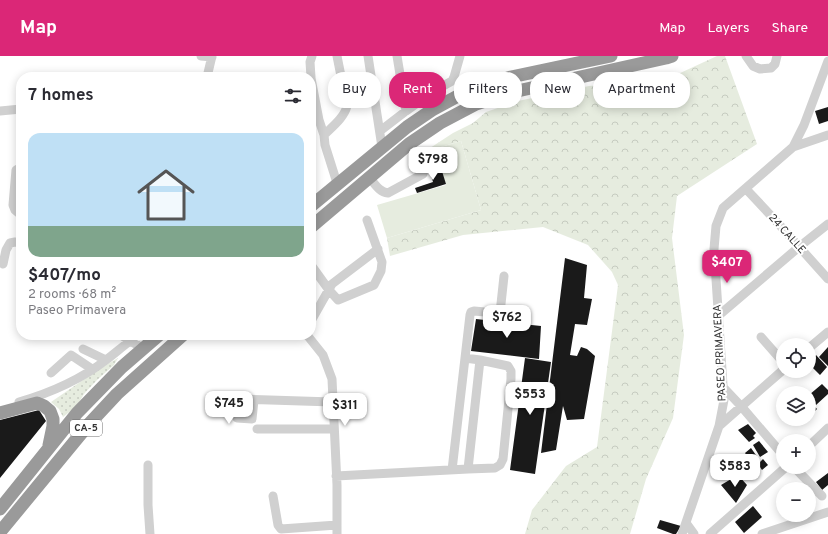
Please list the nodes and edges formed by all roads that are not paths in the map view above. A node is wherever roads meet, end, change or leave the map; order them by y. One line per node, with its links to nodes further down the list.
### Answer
1 (201, 56): 11 (street)
2 (312, 56): 14 (street)
3 (337, 56): 20 (street)
4 (368, 56): 19 (street)
5 (397, 56): 18 (street)
6 (460, 56): 18 (street)
7 (610, 56): 22 (highway)
8 (672, 56): 26 (highway)
9 (746, 56): 10 (street)
10 (778, 56)
11 (212, 57): 13 (street)
12 (828, 61): 23 (street, PASEO PRIMAVERA)
13 (209, 72)
14 (311, 72)
15 (316, 104): 20 (street)
16 (16, 109): 17 (street)
17 (0, 111)
18 (406, 111): 19 (street)
19 (380, 131): 22 (street)
20 (324, 135): 27 (street)
21 (828, 135): 23 (street)
22 (382, 147): 27 (highway)
23 (793, 147): 28 (street, PASEO PRIMAVERA)
24 (16, 170): 30 (street)
25 (423, 174): 26 (street)
26 (369, 177): 32 (highway)
27 (338, 183): 29 (highway)
28 (746, 189): 35 (street, 24 CALLE); 45 (street, PASEO PRIMAVERA)
29 (316, 202)
30 (16, 211)
31 (367, 220): 36 (street)
32 (316, 223)
33 (828, 224): 35 (street)
34 (16, 242): 37 (street)
35 (799, 247): 40 (street, 24 CALLE); 45 (street)
36 (378, 249): 41 (street); 42 (street)
37 (3, 264)
38 (316, 272): 41 (street)
39 (504, 276): 57 (street)
40 (828, 279)
41 (329, 290): 42 (street); 43 (street)
42 (338, 300): 43 (street)
43 (318, 308): 44 (street)
44 (316, 312)
45 (718, 316): 63 (street, PASEO PRIMAVERA)
46 (828, 332): 53 (street)
47 (761, 337): 56 (street)
48 (131, 340): 58 (street)
49 (135, 340): 54 (street)
50 (153, 340): 54 (highway, CA-5)
51 (177, 340): 88 (highway, CA-5)
52 (311, 340): 65 (street)
53 (816, 342)
54 (143, 348): 75 (highway, CA-5)
55 (83, 349): 58 (street)
56 (776, 354)
57 (465, 358): 59 (street); 78 (street)
58 (106, 360): 60 (street)
59 (480, 360): 77 (street); 77 (street)
60 (92, 369): 61 (street); 67 (street)
61 (50, 373)
62 (776, 376): 66 (street)
63 (723, 387): 66 (street); 69 (street, PASEO PRIMAVERA)
64 (254, 400): 65 (street)
65 (333, 402): 72 (street)
66 (741, 406): 69 (street); 74 (street)
67 (0, 407)
68 (0, 413): 75 (highway)
69 (719, 426): 86 (street, PASEO PRIMAVERA)
70 (828, 428): 73 (street)
71 (257, 429): 72 (street)
72 (334, 430): 81 (street)
73 (816, 439)
74 (776, 447)
75 (49, 448): 84 (highway, CA-5)
76 (148, 465): 89 (street)
77 (468, 469): 78 (street)
78 (452, 470): 81 (street)
79 (778, 474): 92 (street)
80 (801, 474): 83 (street)
81 (336, 476): 87 (street)
82 (273, 496): 87 (street)
83 (822, 496)
84 (0, 509)
85 (828, 512): 93 (street)
86 (686, 523): 90 (street, PASEO PRIMAVERA); 91 (street)
87 (337, 529)
88 (0, 532)
89 (150, 534)
90 (682, 534)
91 (694, 534)
92 (710, 534)
93 (762, 534)

